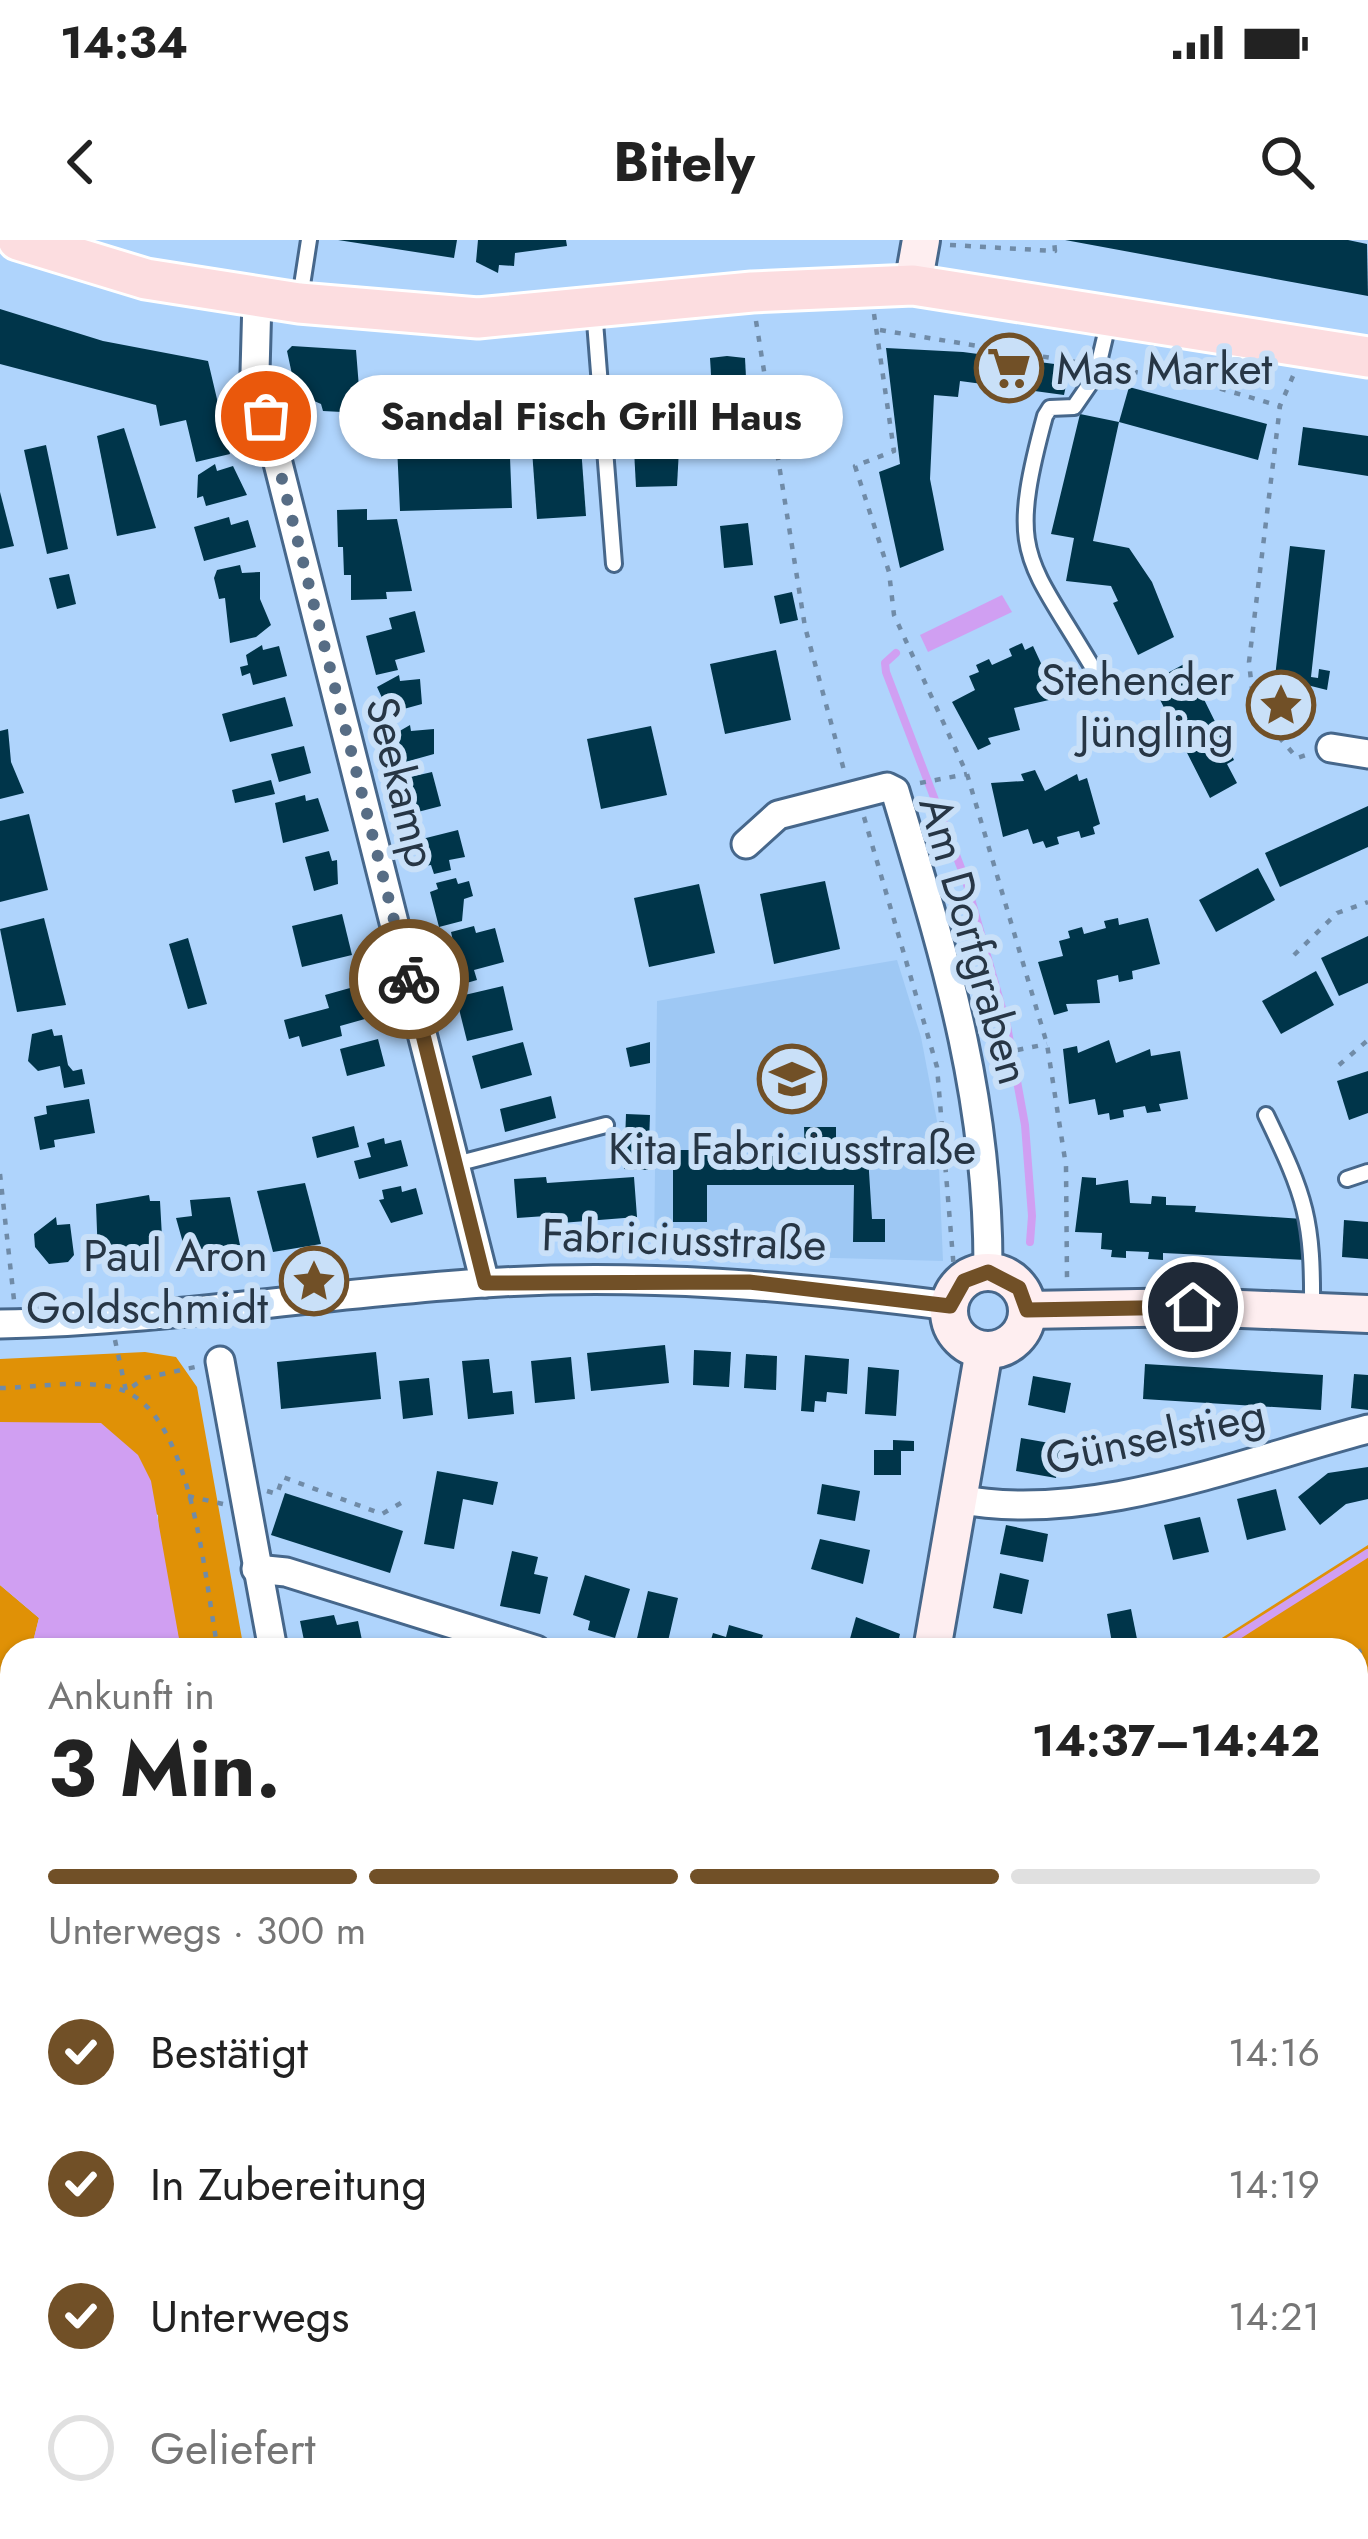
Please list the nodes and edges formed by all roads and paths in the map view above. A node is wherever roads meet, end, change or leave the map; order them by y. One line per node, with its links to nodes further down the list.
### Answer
1 (18, 240): 8 (main road)
2 (309, 240): 9 (lane)
3 (1054, 240): 4 (path)
4 (921, 242): 6 (street)
5 (867, 285): 6 (main road); 7 (main road); 18 (path)
6 (913, 285): 11 (main road)
7 (752, 292): 10 (main road); 20 (path)
8 (257, 299): 9 (main road); 30 (street, Seekamp)
9 (299, 303): 10 (main road)
10 (594, 309): 14 (lane)
11 (1110, 315): 12 (main road); 15 (lane)
12 (1307, 346): 13 (main road); 16 (path)
13 (1368, 357)
14 (614, 565)
15 (1097, 675)
16 (1331, 748): 17 (street)
17 (1368, 754)
18 (968, 774): 19 (path); 25 (path)
19 (906, 787)
20 (857, 794): 21 (street, Am Dorfgraben); 35 (path); 35 (street, Am Dorfgraben)
21 (746, 844)
22 (1368, 902): 23 (path)
23 (1294, 955)
24 (1368, 1040): 27 (path)
25 (1047, 1044): 26 (path); 36 (path)
26 (987, 1056)
27 (1339, 1065)
28 (1266, 1115): 38 (lane)
29 (606, 1125): 30 (lane)
30 (456, 1164): 34 (street, Seekamp)
31 (1368, 1172): 33 (lane)
32 (0, 1174): 41 (path)
33 (1347, 1178)
34 (485, 1283): 35 (street, Fabriciusstraße); 40 (street, Fabriciusstraße)
35 (967, 1286): 37 (street); 42 (street)
36 (1068, 1308): 37 (street); 38 (street)
37 (1027, 1310): 42 (street)
38 (1312, 1312): 39 (street)
39 (1368, 1314)
40 (110, 1317): 41 (street); 45 (path)
41 (8, 1324)
42 (984, 1350): 49 (street)
43 (220, 1361): 45 (path); 48 (street)
44 (0, 1388): 45 (path)
45 (126, 1391): 47 (path)
46 (1368, 1429): 49 (street, Günselstieg)
47 (188, 1496): 48 (path); 52 (path)
48 (243, 1498): 50 (path); 51 (street)
49 (958, 1499): 55 (street)
50 (401, 1503)
51 (256, 1569): 53 (street); 54 (street)
52 (216, 1638)
53 (270, 1638)
54 (498, 1638)
55 (934, 1638)

